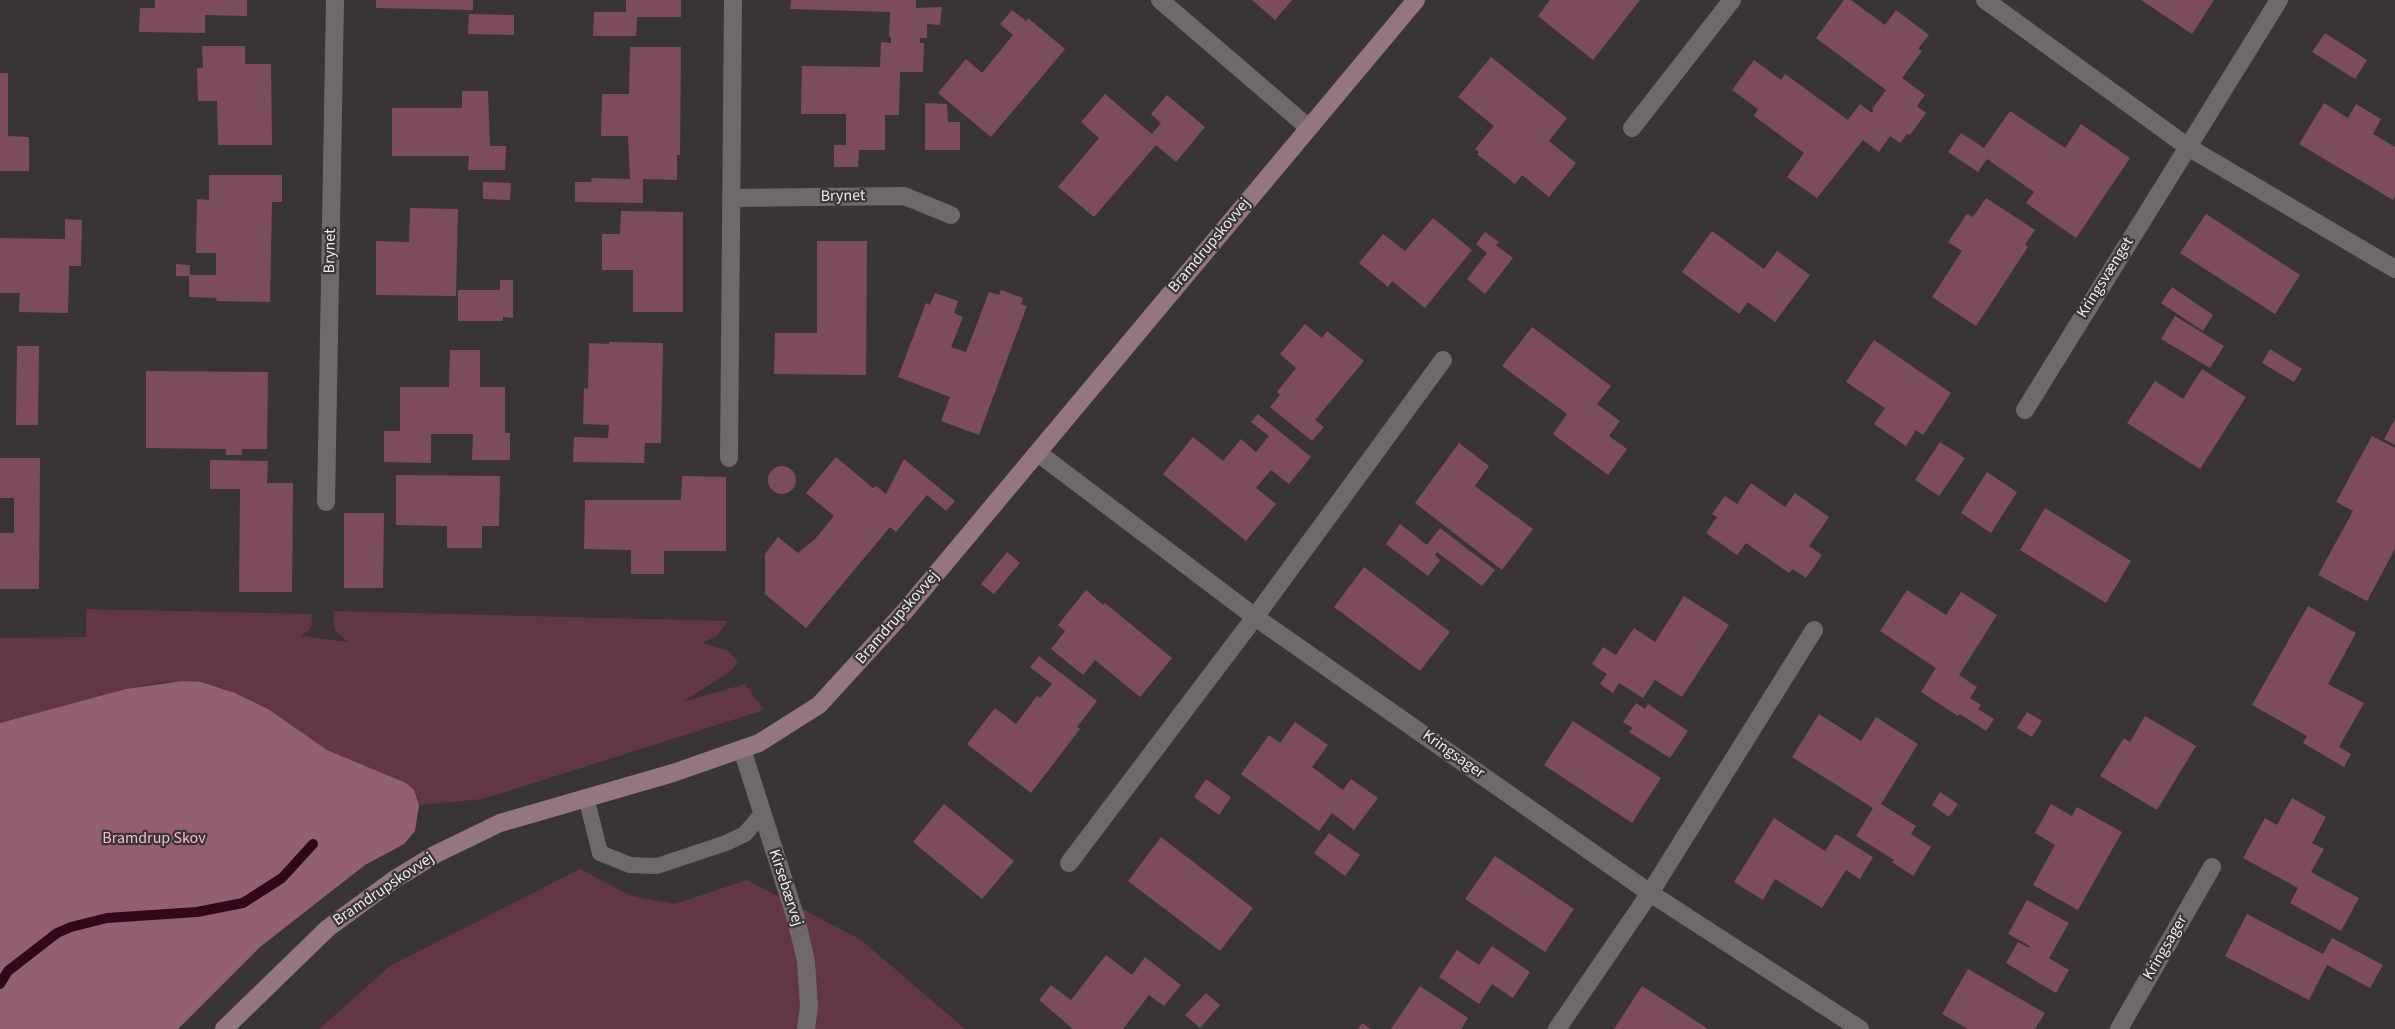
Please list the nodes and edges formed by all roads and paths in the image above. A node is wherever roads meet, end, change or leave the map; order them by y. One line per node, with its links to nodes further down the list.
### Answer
1 (336, 0): 18 (street, Brynet)
2 (733, 0): 11 (street)
3 (1160, 0): 8 (street)
4 (1416, 0): 8 (street, Bramdrupskovvej)
5 (1732, 0): 9 (street)
6 (1985, 0): 10 (street)
7 (2279, 0): 10 (street, Kringsvænget)
8 (1309, 128): 16 (street, Bramdrupskovvej)
9 (1632, 128)
10 (2188, 147): 13 (street); 15 (street, Kringsvænget)
11 (731, 198): 12 (street, Brynet); 17 (street)
12 (951, 215)
13 (2395, 269)
14 (1443, 360): 19 (street)
15 (2025, 410)
16 (1038, 453): 19 (street, Kringsager); 21 (street, Bramdrupskovvej)
17 (729, 458)
18 (326, 502)
19 (1255, 617): 24 (street); 26 (street, Kringsager)
20 (1814, 630): 26 (street)
21 (741, 749): 22 (street, Bramdrupskovvej); 23 (street, Kirsebærvej)
22 (586, 797): 23 (lane); 27 (street, Bramdrupskovvej)
23 (761, 815): 28 (street, Kirsebærvej)
24 (1069, 863)
25 (2212, 867): 31 (street, Kringsager)
26 (1650, 893): 29 (street); 30 (street, Kringsager)
27 (224, 1029)
28 (806, 1029)
29 (1557, 1029)
30 (1860, 1029)
31 (2119, 1029)

